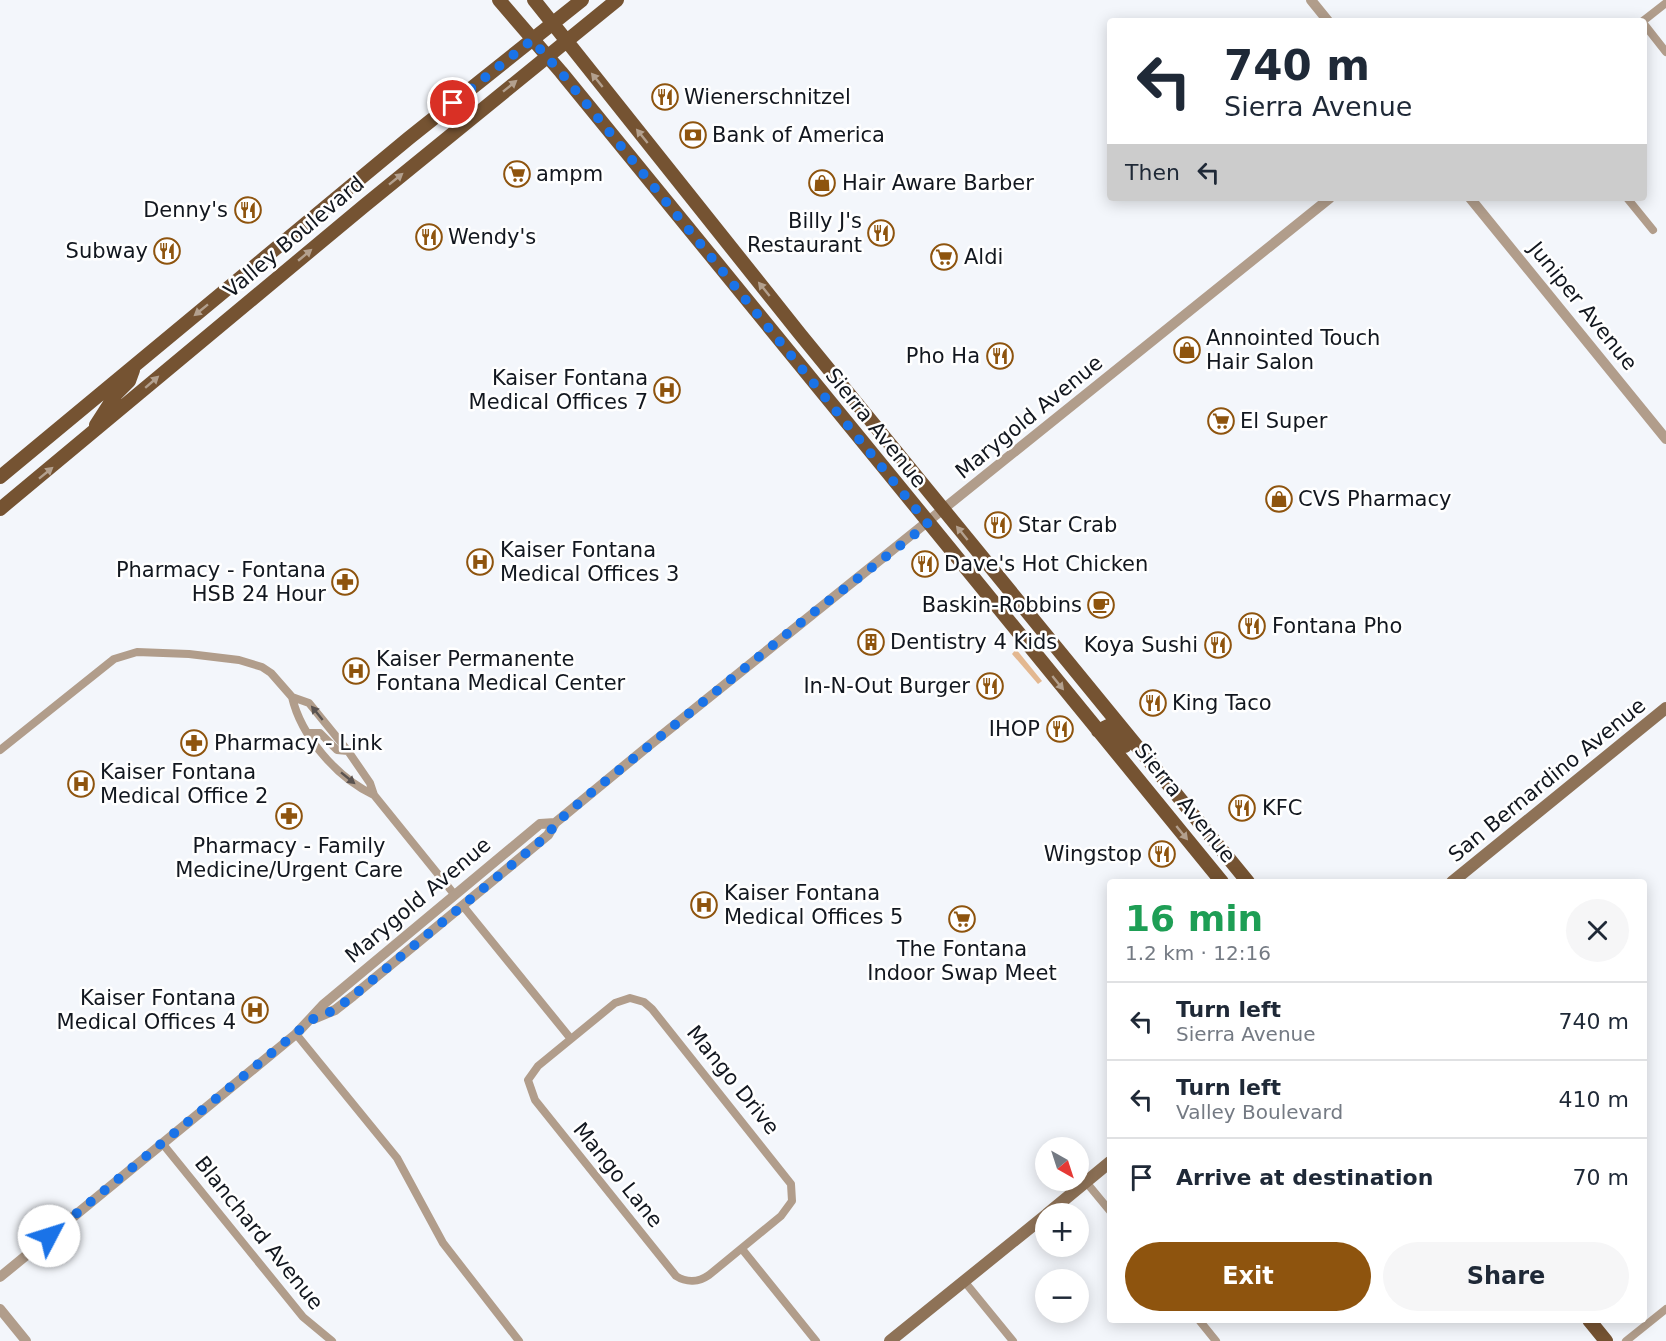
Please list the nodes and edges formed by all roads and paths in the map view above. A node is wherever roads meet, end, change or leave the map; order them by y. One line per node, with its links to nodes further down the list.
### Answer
1 (499, 0): 11 (main road, Sierra Avenue)
2 (534, 0): 9 (main road, Sierra Avenue)
3 (582, 0): 9 (main road, Valley Boulevard)
4 (617, 0): 12 (main road, Valley Boulevard)
5 (1311, 0): 7 (street)
6 (1666, 3): 8 (street)
7 (1326, 18)
8 (1647, 20)
9 (553, 24): 11 (main road, Valley Boulevard); 12 (main road, Sierra Avenue)
10 (1647, 27): 13 (street)
11 (532, 40): 14 (main road, Sierra Avenue); 19 (main road, Valley Boulevard, one-way to 19)
12 (566, 41): 14 (main road, Valley Boulevard); 24 (main road, Sierra Avenue, one-way to 12)
13 (1666, 52)
14 (547, 56): 20 (main road, Valley Boulevard, one-way to 14); 25 (main road, Sierra Avenue)
15 (1326, 201): 24 (street, Marygold Avenue)
16 (1472, 201): 21 (street, Juniper Avenue)
17 (1629, 201): 18 (street)
18 (1653, 230)
19 (135, 365): 20 (main road); 22 (main road, Valley Boulevard)
20 (88, 437): 23 (main road, Valley Boulevard, one-way to 20)
21 (1666, 439)
22 (0, 477)
23 (0, 509)
24 (944, 511): 25 (street, Marygold Avenue); 33 (main road, Sierra Avenue, one-way to 24)
25 (928, 524): 28 (main road, Sierra Avenue, one-way to 28); 34 (street, Marygold Avenue)
26 (292, 697): 29 (street); 30 (street); 31 (street, one-way to 26)
27 (1666, 708): 37 (main road, San Bernardino Avenue)
28 (1098, 731): 33 (main road); 35 (main road, Sierra Avenue, one-way to 35)
29 (308, 734): 31 (street); 32 (street, one-way to 32)
30 (0, 750)
31 (348, 751): 32 (street)
32 (374, 795): 38 (street)
33 (1182, 801): 36 (main road, Sierra Avenue)
34 (555, 824): 38 (street, Marygold Avenue); 39 (street, Marygold Avenue)
35 (1220, 879)
36 (1246, 879)
37 (1456, 879)
38 (454, 894): 40 (street); 41 (street, Marygold Avenue)
39 (463, 906): 40 (street, Marygold Avenue); 43 (street)
40 (353, 996): 41 (street, Marygold Avenue)
41 (313, 1019): 42 (street, Marygold Avenue)
42 (296, 1034): 44 (street, Marygold Avenue); 61 (street)
43 (571, 1039): 52 (street, Mango Lane); 52 (street, Mango Drive)
44 (162, 1143): 53 (street, Marygold Avenue); 60 (street, Blanchard Avenue)
45 (1107, 1164): 46 (main road)
46 (1089, 1180)
47 (1089, 1186): 50 (street)
48 (1075, 1191): 49 (main road)
49 (1060, 1203)
50 (1107, 1207)
51 (1035, 1223): 54 (main road)
52 (742, 1249): 62 (street)
53 (0, 1277)
54 (964, 1281): 63 (main road); 64 (street)
55 (0, 1309): 59 (street)
56 (1666, 1309): 67 (street)
57 (1201, 1323): 65 (street)
58 (1591, 1323): 66 (main road)
59 (26, 1341)
60 (332, 1341)
61 (519, 1341)
62 (816, 1341)
63 (890, 1341)
64 (1013, 1341)
65 (1216, 1341)
66 (1606, 1341)
67 (1626, 1341)

